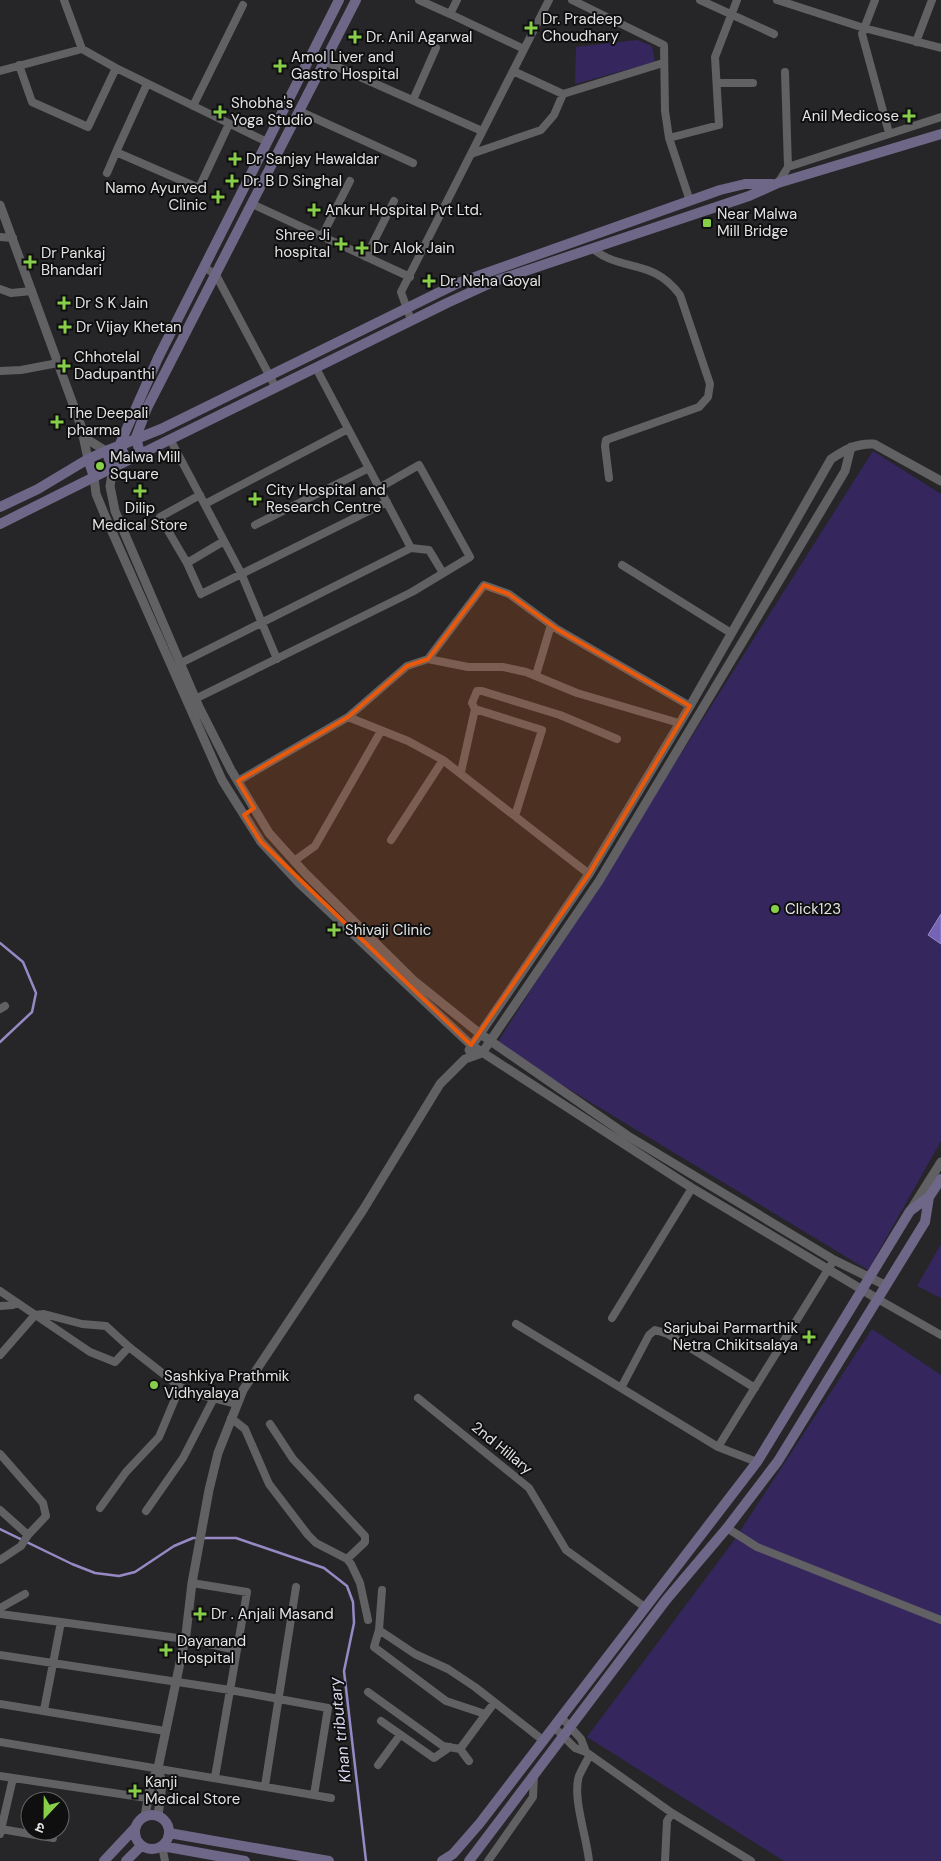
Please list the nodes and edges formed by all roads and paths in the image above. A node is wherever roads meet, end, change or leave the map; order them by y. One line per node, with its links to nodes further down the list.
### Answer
1 (64, 0): 21 (street)
2 (340, 0): 43 (main road)
3 (356, 0): 23 (main road)
4 (419, 0): 14 (street)
5 (456, 0): 14 (street)
6 (549, 0): 22 (street)
7 (572, 0): 24 (street)
8 (700, 0): 15 (street)
9 (737, 0): 15 (street)
10 (875, 0): 16 (street)
11 (932, 0): 18 (street)
12 (782, 1): 16 (street)
13 (243, 5): 35 (street)
14 (450, 14): 22 (street)
15 (732, 15): 17 (street); 30 (street)
16 (864, 28): 18 (street); 40 (street)
17 (774, 34)
18 (916, 42): 20 (street)
19 (436, 48): 34 (street)
20 (941, 48)
21 (82, 49): 25 (street); 26 (street)
22 (524, 49): 28 (street)
23 (324, 61): 34 (street); 36 (main road)
24 (663, 63): 33 (street); 42 (street)
25 (19, 65): 26 (street); 27 (street)
26 (116, 68): 32 (street)
27 (0, 71)
28 (513, 71): 33 (street); 39 (street)
29 (785, 72): 47 (street)
30 (717, 83): 31 (street); 42 (street)
31 (753, 83)
32 (148, 84): 35 (street); 44 (street)
33 (563, 94): 45 (street)
34 (413, 100): 39 (street)
35 (193, 106): 38 (street)
36 (299, 111): 46 (street); 53 (main road)
37 (941, 117): 40 (street)
38 (230, 124): 43 (street); 44 (street)
39 (482, 132): 45 (street)
40 (889, 133): 47 (street)
41 (941, 134): 50 (main road)
42 (669, 138): 52 (street)
43 (267, 142): 62 (main road)
44 (116, 152): 48 (street)
45 (471, 154): 64 (street)
46 (413, 163)
47 (788, 167): 50 (street)
48 (107, 172)
49 (350, 182): 55 (street)
50 (778, 183): 52 (main road); 59 (main road)
51 (394, 201): 61 (street)
52 (690, 201): 58 (main road)
53 (252, 204): 55 (street); 63 (main road)
54 (1, 211): 57 (street)
55 (322, 236): 61 (street)
56 (0, 237): 57 (street)
57 (13, 238): 66 (street)
58 (576, 240): 60 (main road); 67 (main road)
59 (592, 248): 60 (main road); 87 (street)
60 (580, 252): 68 (main road)
61 (366, 257): 64 (street)
62 (204, 267): 63 (street); 78 (main road)
63 (216, 275): 72 (street); 75 (main road)
64 (410, 277): 67 (street)
65 (0, 289): 66 (street)
66 (32, 291): 69 (street)
67 (405, 308): 68 (street); 72 (main road)
68 (411, 320): 70 (main road)
69 (58, 363): 71 (street); 76 (street)
70 (316, 368): 73 (main road); 74 (street)
71 (0, 371)
72 (269, 375): 73 (street); 75 (main road)
73 (276, 388): 77 (main road)
74 (348, 429): 84 (street); 92 (street)
75 (136, 437): 78 (main road); 81 (main road)
76 (85, 438): 80 (street); 82 (street)
77 (170, 438): 81 (main road); 90 (street)
78 (120, 444): 80 (main road); 83 (main road)
79 (851, 446): 88 (street); 104 (street); 126 (street)
80 (106, 451): 82 (main road); 85 (main road)
81 (140, 454): 83 (main road)
82 (88, 459): 86 (main road); 93 (main road)
83 (126, 460): 85 (main road)
84 (369, 468): 89 (street); 95 (street)
85 (114, 469): 86 (main road); 107 (street)
86 (94, 477): 94 (main road); 120 (street)
87 (609, 478)
88 (941, 481)
89 (379, 488): 91 (street); 101 (street)
90 (200, 494): 92 (street); 98 (street)
91 (387, 502): 97 (street); 100 (street)
92 (205, 504): 96 (street)
93 (0, 507)
94 (0, 524)
95 (255, 525)
96 (224, 541): 98 (street); 100 (street)
97 (411, 548): 101 (street); 102 (street)
98 (187, 563): 100 (street)
99 (622, 565): 104 (street)
100 (241, 573): 102 (street)
101 (443, 573): 105 (street)
102 (262, 621): 105 (street); 107 (street)
103 (551, 625): 106 (street); 108 (street); 110 (street)
104 (730, 633): 110 (street)
105 (277, 658): 109 (street)
106 (428, 658): 108 (street); 112 (street)
107 (179, 664): 109 (street)
108 (536, 675): 113 (street)
109 (195, 699): 118 (street)
110 (690, 706): 113 (street)
111 (476, 709): 115 (street); 117 (street); 121 (street)
112 (348, 717): 114 (street); 118 (street)
113 (679, 723): 124 (street)
114 (381, 731): 116 (street); 123 (street)
115 (617, 738)
116 (443, 760): 117 (street); 122 (street)
117 (461, 772): 121 (street)
118 (238, 781): 119 (street)
119 (254, 808): 120 (street); 123 (street)
120 (244, 815): 127 (street)
121 (515, 816): 124 (street)
122 (391, 840)
123 (294, 861): 125 (street)
124 (588, 874): 125 (street)
125 (479, 1033): 126 (street); 127 (street)
126 (490, 1041): 128 (street); 135 (street)
127 (470, 1045): 128 (street); 129 (street)
128 (482, 1053): 129 (street); 132 (street)
129 (465, 1059): 155 (street)
130 (941, 1162): 134 (street)
131 (941, 1179): 133 (main road)
132 (692, 1188): 136 (street); 145 (street)
133 (929, 1198): 134 (main road); 138 (main road)
134 (910, 1211): 137 (main road)
135 (834, 1260): 136 (street); 137 (street)
136 (828, 1271): 139 (street); 152 (street)
137 (869, 1276): 138 (street); 139 (main road)
138 (884, 1285): 141 (main road)
139 (861, 1290): 141 (street); 160 (main road)
140 (0, 1291): 142 (street)
141 (876, 1298): 147 (street); 164 (main road)
142 (16, 1302): 143 (street); 144 (street)
143 (0, 1306)
144 (35, 1315): 148 (street); 148 (street); 149 (street)
145 (612, 1318)
146 (516, 1324): 151 (street)
147 (941, 1335)
148 (129, 1347): 150 (street)
149 (0, 1355)
150 (180, 1387): 153 (street); 161 (street)
151 (621, 1388): 152 (street); 158 (street)
152 (755, 1388): 158 (street)
153 (214, 1398): 155 (street); 163 (street)
154 (418, 1398): 173 (street, 2nd Hillary)
155 (237, 1404): 156 (street)
156 (231, 1418): 166 (street); 168 (street)
157 (270, 1424): 166 (street)
158 (718, 1447): 160 (street)
159 (0, 1454): 165 (street)
160 (757, 1462): 173 (main road)
161 (100, 1508)
162 (0, 1510): 165 (street)
163 (146, 1511)
164 (727, 1528): 176 (street); 194 (main road)
165 (26, 1539): 167 (street)
166 (347, 1559): 175 (street)
167 (0, 1560)
168 (192, 1583): 179 (street); 180 (street)
169 (296, 1587): 186 (street)
170 (382, 1590): 178 (street)
171 (25, 1594): 172 (street)
172 (0, 1608)
173 (646, 1608): 191 (main road)
174 (0, 1614): 177 (street)
175 (368, 1620)
176 (941, 1620)
177 (61, 1622): 179 (street); 182 (street)
178 (378, 1630): 187 (street); 190 (street)
179 (185, 1639): 180 (street); 183 (street)
180 (237, 1650): 184 (street)
181 (0, 1656): 182 (street)
182 (53, 1662): 183 (street); 189 (street)
183 (175, 1682): 184 (street); 195 (street)
184 (230, 1690): 186 (street); 208 (street)
185 (368, 1692): 200 (street)
186 (280, 1699): 210 (street); 211 (street)
187 (494, 1703): 190 (street); 198 (street)
188 (0, 1704): 189 (street)
189 (44, 1710): 195 (street)
190 (485, 1714): 201 (street)
191 (561, 1717): 193 (main road); 194 (street)
192 (380, 1721): 196 (street)
193 (554, 1726): 197 (street); 198 (main road)
194 (569, 1726): 197 (main road); 202 (street)
195 (165, 1731): 205 (street)
196 (400, 1735): 200 (street); 204 (street)
197 (562, 1735): 202 (street); 206 (main road)
198 (544, 1741): 229 (main road)
199 (0, 1742): 205 (street)
200 (450, 1747): 201 (street)
201 (460, 1749): 203 (street)
202 (588, 1753): 214 (street); 232 (street)
203 (469, 1761)
204 (378, 1765)
205 (158, 1768): 208 (street); 212 (street); 216 (street)
206 (534, 1775): 230 (main road); 231 (street)
207 (0, 1776): 209 (street)
208 (215, 1777): 210 (street)
209 (13, 1778): 212 (street); 218 (street)
210 (265, 1786): 211 (street)
211 (314, 1795): 213 (street)
212 (147, 1798): 215 (street)
213 (331, 1798)
214 (672, 1812): 233 (street); 234 (street)
215 (145, 1816): 216 (main road); 217 (main road)
216 (158, 1816): 219 (main road)
217 (134, 1830): 222 (main road); 224 (main road)
218 (0, 1832): 220 (street)
219 (169, 1833): 221 (main road); 223 (main road)
220 (20, 1834)
221 (241, 1845): 227 (street); 228 (main road)
222 (141, 1846): 223 (main road); 225 (main road)
223 (162, 1846): 226 (street); 227 (main road)
224 (104, 1861)
225 (126, 1861)
226 (164, 1861)
227 (240, 1861)
228 (330, 1861)
229 (442, 1861)
230 (469, 1861)
231 (488, 1861)
232 (589, 1861)
233 (665, 1861)
234 (751, 1861)

